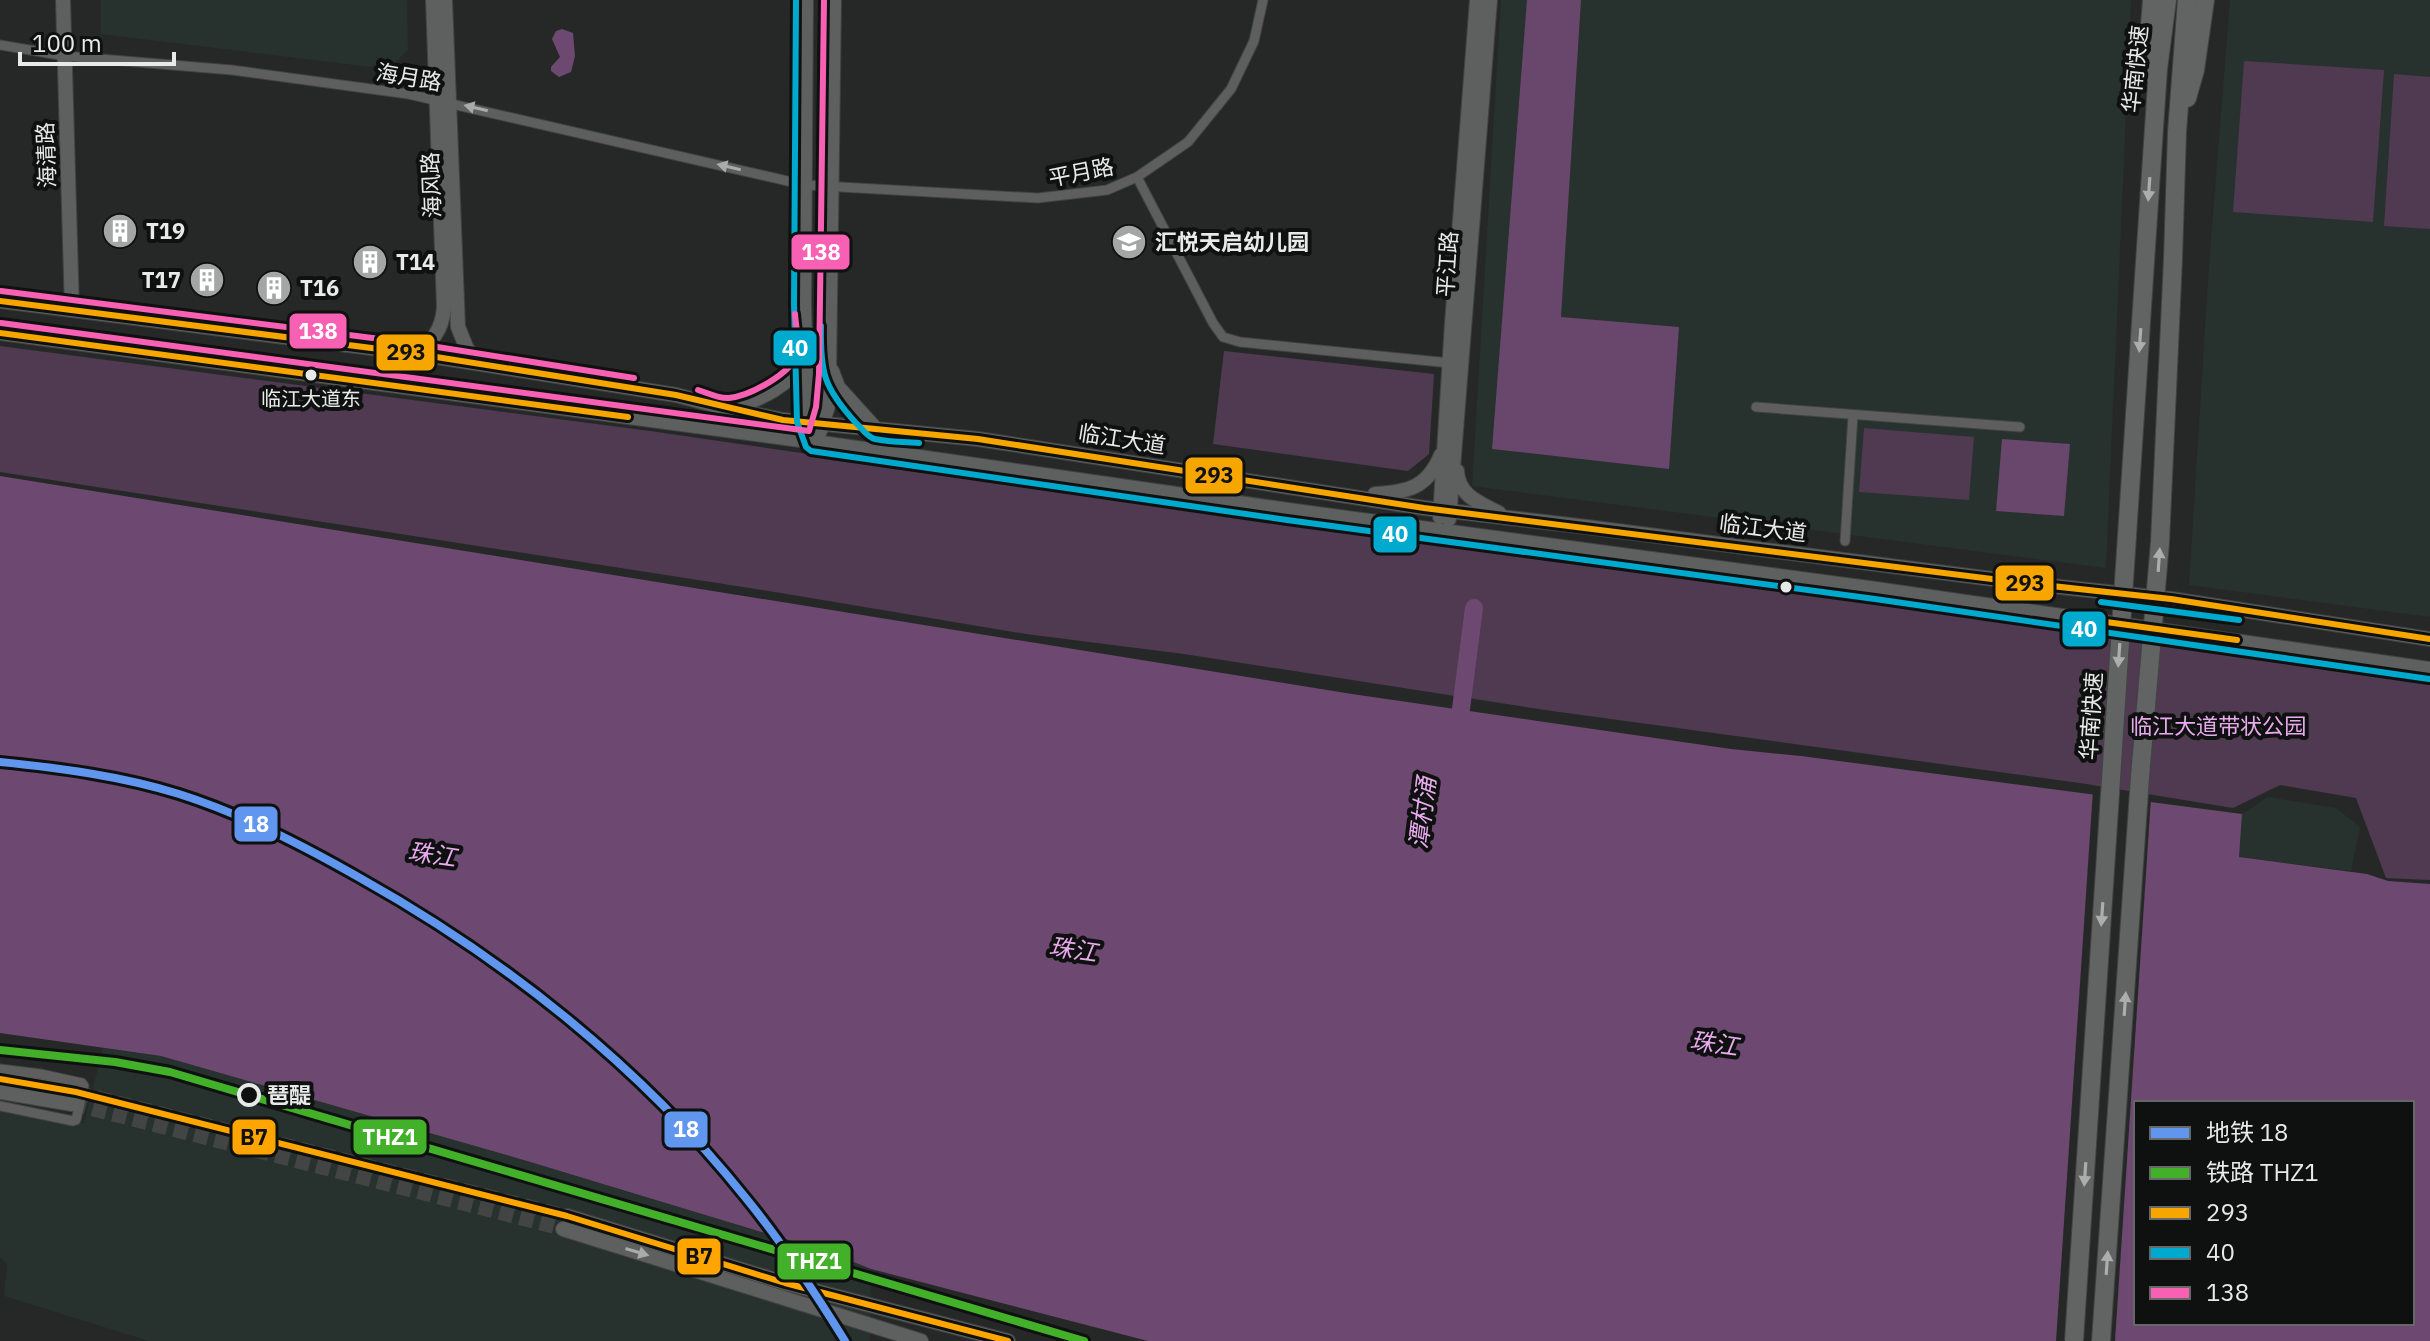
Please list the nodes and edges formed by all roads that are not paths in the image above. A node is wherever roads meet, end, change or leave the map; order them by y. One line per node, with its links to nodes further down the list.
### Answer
1 (63, 0): 14 (main road, 海清路)
2 (433, 0): 15 (main road, 海风路)
3 (445, 0): 15 (main road, 海风路)
4 (806, 0): 19 (main road)
5 (834, 0): 20 (main road)
6 (1263, 0): 18 (street, 平月路)
7 (1477, 0): 28 (main road, 平江路)
8 (1489, 0): 40 (main road, 平江路)
9 (2152, 0): 17 (highway)
10 (2167, 0): 17 (highway, 华南快速)
11 (2187, 0): 16 (highway, 华南快速)
12 (2205, 0): 16 (highway)
13 (0, 45): 14 (street, 海月路)
14 (65, 56): 15 (street, 海月路); 22 (main road, 海清路)
15 (443, 101): 19 (street, 海月路, one-way to 15); 24 (main road, 海风路); 26 (main road, 海风路)
16 (2177, 132): 59 (highway, 华南快速, one-way to 16, bridge)
17 (2152, 141): 58 (highway, 华南快速, one-way to 58, bridge)
18 (1137, 177): 20 (street, 平月路); 28 (street)
19 (805, 185): 20 (street, 平月路); 25 (main road)
20 (831, 187): 27 (main road)
21 (0, 301): 22 (main road, 临江大道)
22 (72, 310): 24 (main road, 临江大道)
23 (0, 333): 34 (main road, 临江大道)
24 (411, 353): 26 (main road, 临江大道)
25 (806, 359): 27 (main road); 31 (main road); 33 (main road)
26 (478, 363): 29 (main road, 临江大道)
27 (830, 363): 35 (main road); 37 (main road)
28 (1450, 363): 40 (main road, 平江路)
29 (676, 395): 31 (main road, 临江大道); 34 (main road)
30 (1756, 407): 32 (street)
31 (729, 409): 33 (main road, 临江大道)
32 (1853, 415): 36 (street); 48 (street)
33 (807, 422): 35 (main road, 临江大道); 39 (main road)
34 (671, 423): 39 (main road, 临江大道)
35 (824, 423): 37 (main road, 临江大道); 39 (main road)
36 (2020, 427)
37 (876, 429): 38 (main road, 临江大道)
38 (978, 439): 41 (main road); 42 (main road, 临江大道)
39 (815, 442): 41 (main road, 临江大道)
40 (1450, 447): 43 (main road); 45 (main road, 平江路); 46 (main road)
41 (979, 465): 44 (main road, 临江大道)
42 (1291, 487): 43 (main road, 临江大道); 44 (main road)
43 (1344, 495): 45 (main road, 临江大道)
44 (1288, 510): 47 (main road, 临江大道)
45 (1446, 510): 46 (main road, 临江大道); 47 (main road, 平江路)
46 (1510, 518): 49 (main road, 临江大道)
47 (1444, 530): 50 (main road, 临江大道)
48 (1845, 541)
49 (2430, 639)
50 (2430, 669)
51 (0, 1069): 54 (street)
52 (0, 1079): 53 (main road)
53 (0, 1092)
54 (0, 1106)
55 (889, 1336): 56 (main road); 57 (main road, one-way to 55)
56 (921, 1341)
57 (1008, 1341)
58 (2074, 1341)
59 (2101, 1341)

